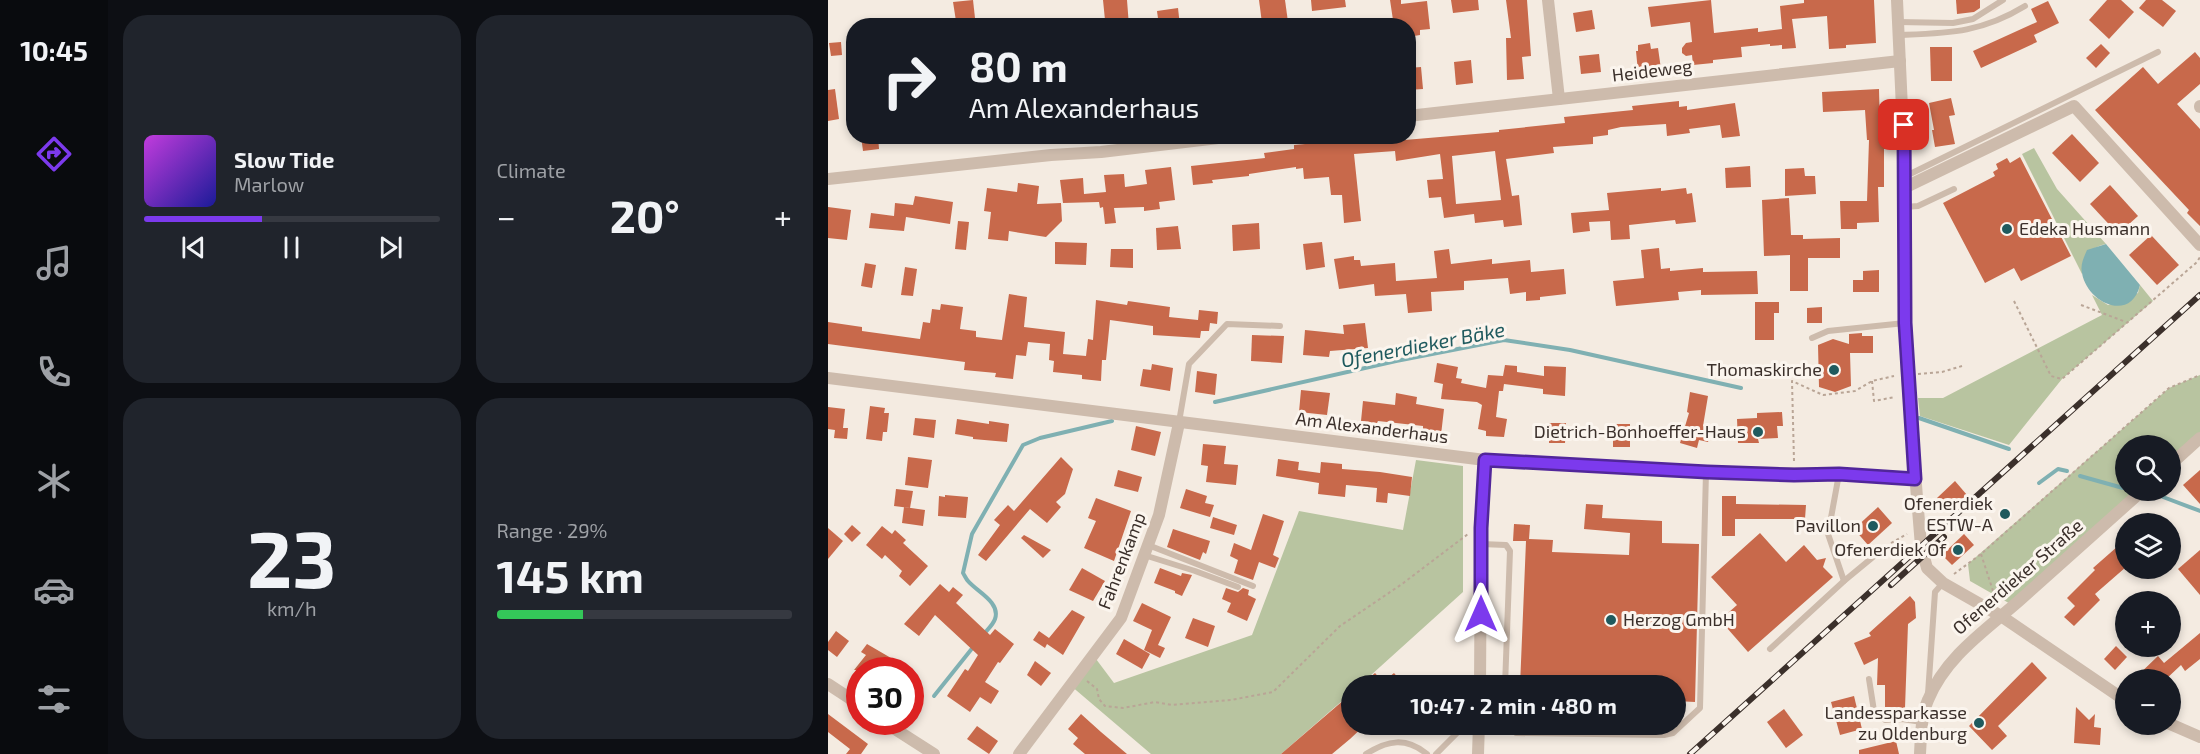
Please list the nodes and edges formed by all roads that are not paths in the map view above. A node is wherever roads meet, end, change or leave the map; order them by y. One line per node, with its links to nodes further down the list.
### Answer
1 (1548, 0): 8 (street)
2 (1898, 0): 5 (street)
3 (2002, 0): 5 (lane)
4 (2025, 6): 5 (lane)
5 (1898, 28): 7 (street)
6 (2158, 52): 12 (lane)
7 (1900, 62): 8 (street, Heideweg); 12 (street)
8 (1559, 99): 9 (street, Heideweg)
9 (1416, 115)
10 (1168, 144): 11 (street)
11 (828, 179)
12 (1905, 180): 14 (street); 15 (street)
13 (1954, 189): 14 (lane)
14 (1905, 207): 16 (street)
15 (2200, 245)
16 (1905, 323): 18 (lane); 26 (street)
17 (1280, 326): 20 (lane)
18 (1812, 338)
19 (828, 378): 20 (street, Am Alexanderhaus)
20 (1179, 423): 23 (street, Am Alexanderhaus); 30 (street, Fahrenkamp)
21 (2200, 438): 22 (street)
22 (2181, 455)
23 (1485, 460): 24 (street, Am Alexanderhaus); 28 (street)
24 (1707, 472): 25 (street, Am Alexanderhaus); 44 (lane)
25 (1839, 474): 26 (street, Am Alexanderhaus); 31 (lane)
26 (1915, 479): 34 (street)
27 (2132, 501): 35 (street, Ofenerdieker Straße)
28 (1481, 544): 37 (street); 38 (lane)
29 (1884, 548): 31 (lane)
30 (1146, 550): 32 (lane); 33 (lane); 52 (street, Fahrenkamp)
31 (1844, 581): 36 (lane)
32 (1253, 586)
33 (1238, 587)
34 (1939, 587): 35 (street); 43 (lane)
35 (2001, 616): 41 (street); 43 (street, Ofenerdieker Straße)
36 (1770, 649)
37 (1480, 675)
38 (1505, 675)
39 (1869, 679): 45 (lane)
40 (828, 684): 42 (street)
41 (2115, 693)
42 (846, 696)
43 (1928, 700): 45 (street, Ofenerdieker Straße)
44 (1686, 721)
45 (1923, 723): 57 (street, Ofenerdieker Straße)
46 (2181, 729): 50 (street)
47 (904, 735): 51 (street)
48 (1455, 735): 55 (lane)
49 (1479, 735): 56 (street)
50 (2200, 738)
51 (934, 754)
52 (1019, 754)
53 (1366, 754): 54 (lane)
54 (1427, 754)
55 (1436, 754)
56 (1478, 754)
57 (1920, 754)

